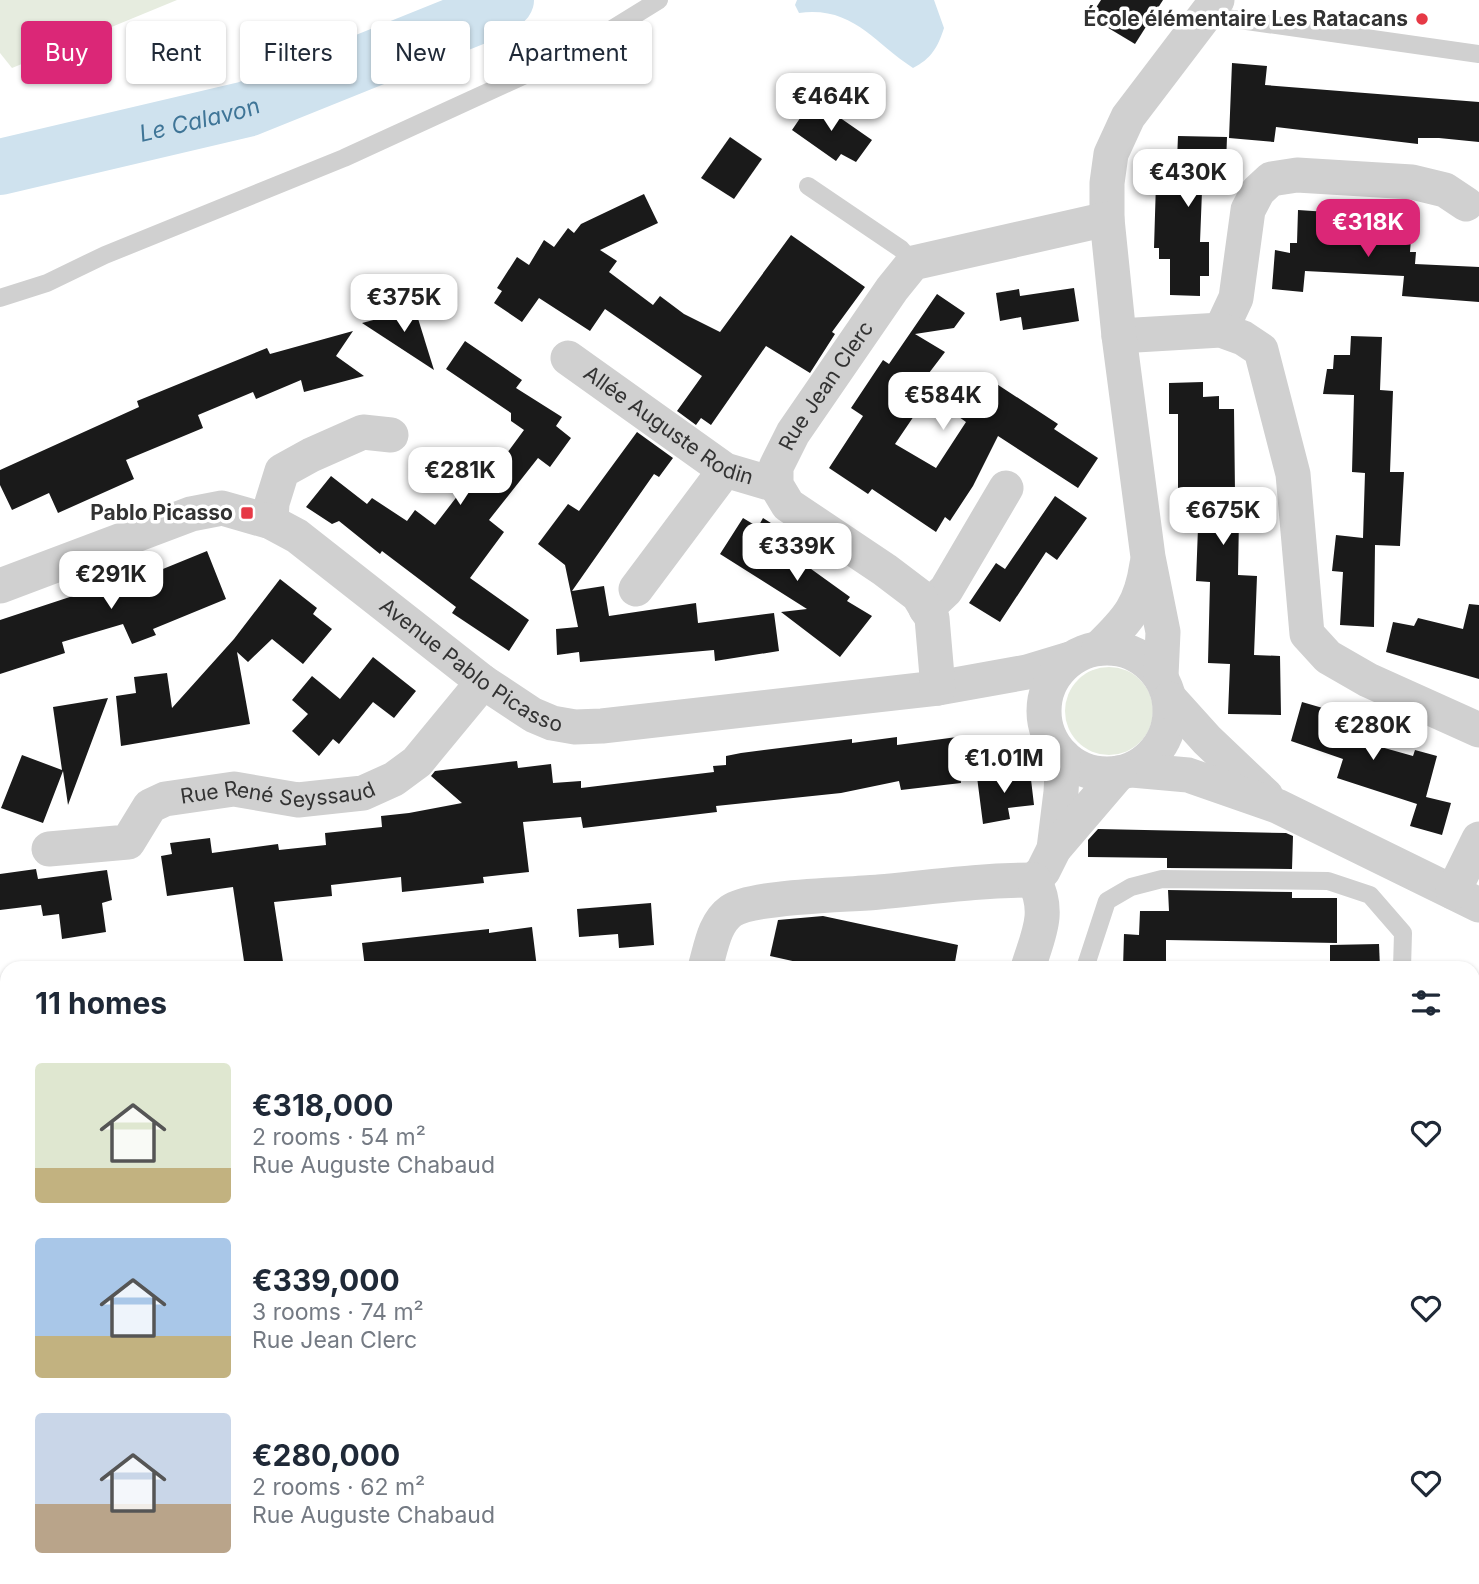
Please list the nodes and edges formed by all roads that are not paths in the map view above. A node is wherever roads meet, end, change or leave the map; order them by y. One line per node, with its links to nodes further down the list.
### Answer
1 (659, 0): 8 (lane)
2 (1211, 8): 3 (lane); 6 (street)
3 (1479, 54)
4 (808, 186): 7 (lane)
5 (1466, 204): 9 (street)
6 (1107, 219): 7 (street); 10 (street)
7 (912, 263): 14 (street, Rue Jean Clerc)
8 (0, 298)
9 (1221, 330): 10 (street); 27 (street)
10 (1119, 336): 17 (street)
11 (568, 358): 13 (street, Allée Auguste Rodin)
12 (391, 435): 16 (street)
13 (725, 470): 14 (street, Allée Auguste Rodin); 19 (street)
14 (776, 485): 20 (street)
15 (1006, 488): 20 (street)
16 (271, 522): 18 (street, Avenue Pablo Picasso); 23 (street, Avenue Pablo Picasso)
17 (1148, 557): 21 (street); 24 (street)
18 (0, 586)
19 (636, 589)
20 (926, 609): 25 (street)
21 (1085, 654): 22 (street, Avenue Pablo Picasso); 24 (street); 26 (street)
22 (984, 680): 25 (street, Avenue Pablo Picasso); 26 (street)
23 (483, 682): 25 (street, Avenue Pablo Picasso); 32 (street, Rue René Seyssaud)
24 (1166, 687): 29 (street); 30 (street)
25 (938, 688)
26 (1044, 716): 28 (street)
27 (1479, 730)
28 (1063, 756): 29 (street); 33 (street)
29 (1126, 772): 30 (street); 33 (street)
30 (1277, 806): 35 (street)
31 (1479, 839): 35 (street)
32 (49, 849)
33 (1054, 849): 34 (street)
34 (1034, 880): 36 (street); 37 (street)
35 (1466, 898)
36 (707, 961)
37 (1030, 961)
38 (1087, 961): 39 (lane)
39 (1402, 961)

